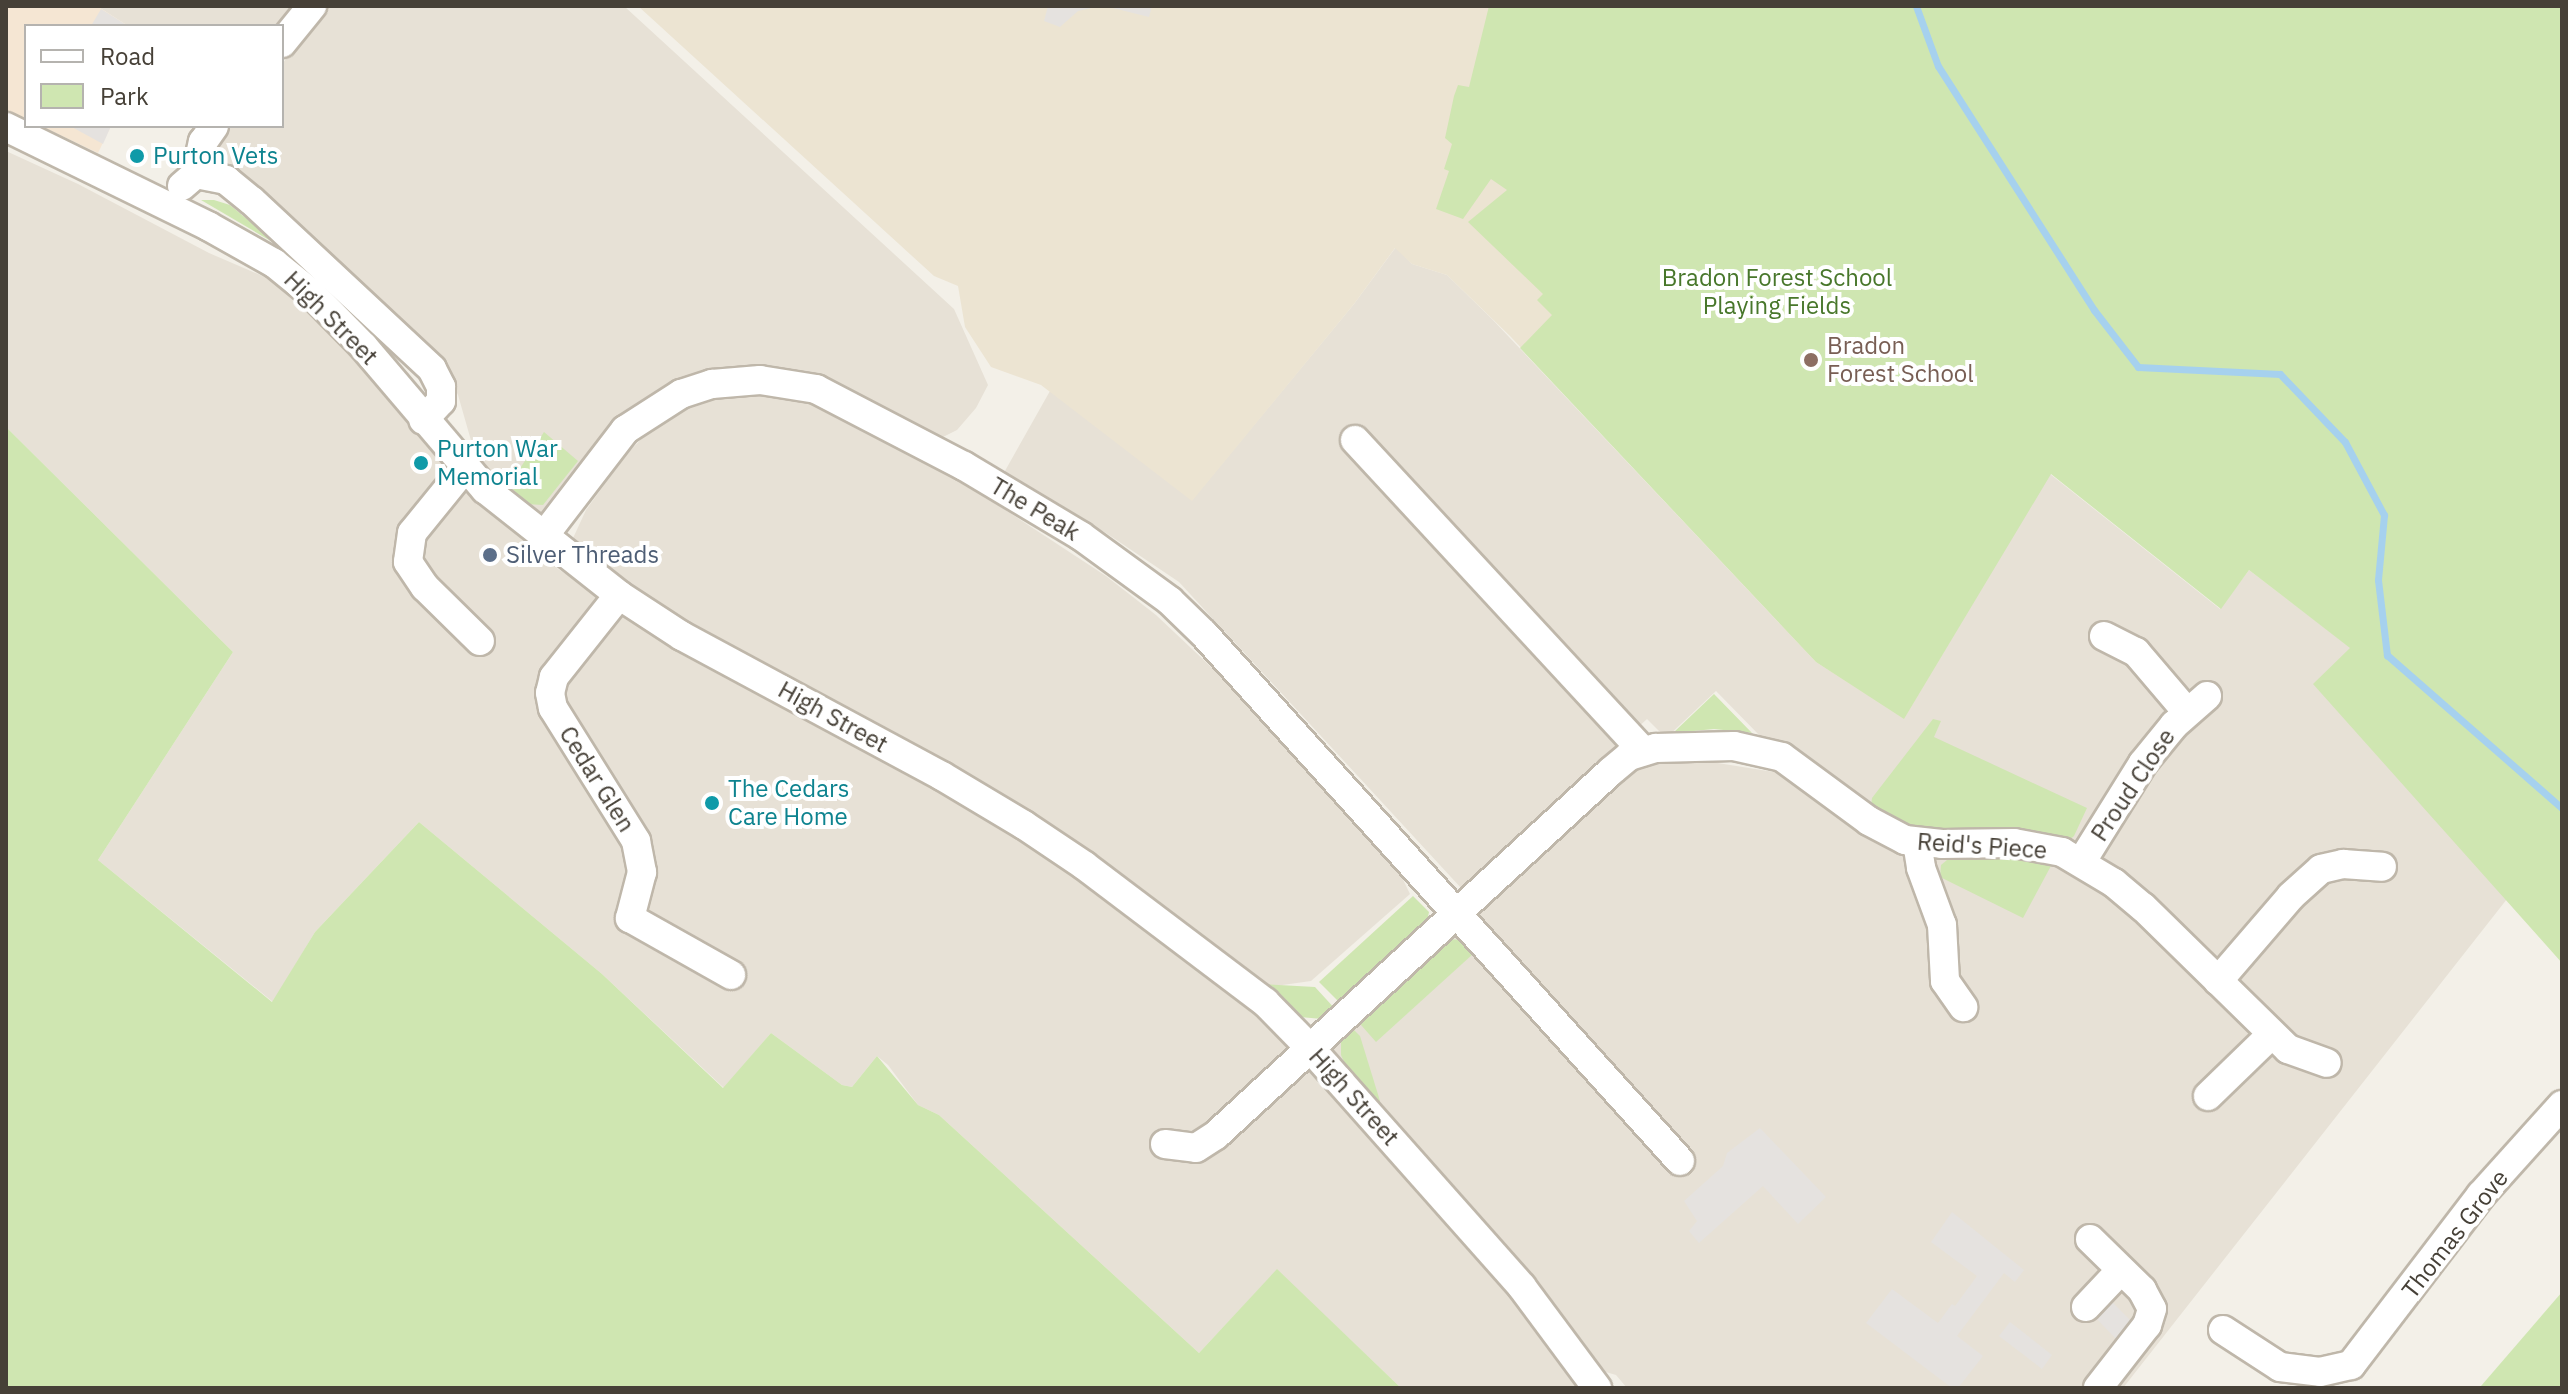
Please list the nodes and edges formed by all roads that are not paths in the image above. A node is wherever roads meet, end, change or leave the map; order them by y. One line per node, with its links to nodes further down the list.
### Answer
1 (312, 6): 2 (street)
2 (284, 41)
3 (6, 127): 6 (street, High Street)
4 (213, 128): 5 (street)
5 (196, 174): 6 (street); 7 (street)
6 (169, 206): 7 (street, High Street)
7 (423, 420): 9 (street, High Street)
8 (1355, 440): 14 (street)
9 (464, 469): 10 (street, High Street); 13 (street)
10 (543, 537): 11 (street, High Street); 18 (street, The Peak)
11 (619, 595): 19 (street, Cedar Glen); 23 (street, High Street)
12 (2104, 636): 16 (street, Proud Close)
13 (480, 641)
14 (1643, 751): 15 (street, Reid's Piece); 18 (street, Reid's Piece)
15 (1917, 842): 16 (street, Reid's Piece); 21 (street)
16 (2082, 861): 20 (street, Reid's Piece)
17 (2382, 867): 20 (street)
18 (1458, 914): 23 (street, Reid's Piece); 28 (street)
19 (731, 975)
20 (2218, 981): 22 (street, Reid's Piece)
21 (1963, 1007)
22 (2271, 1035): 24 (street, Reid's Piece); 25 (street)
23 (1310, 1048): 27 (street, Reid's Piece); 33 (street, High Street)
24 (2327, 1063)
25 (2210, 1097)
26 (2562, 1105): 32 (street, Thomas Grove)
27 (1165, 1144)
28 (1680, 1161)
29 (2090, 1239): 30 (street)
30 (2120, 1271): 31 (street); 34 (street)
31 (2086, 1307)
32 (2223, 1330)
33 (1597, 1388)
34 (2098, 1388)

